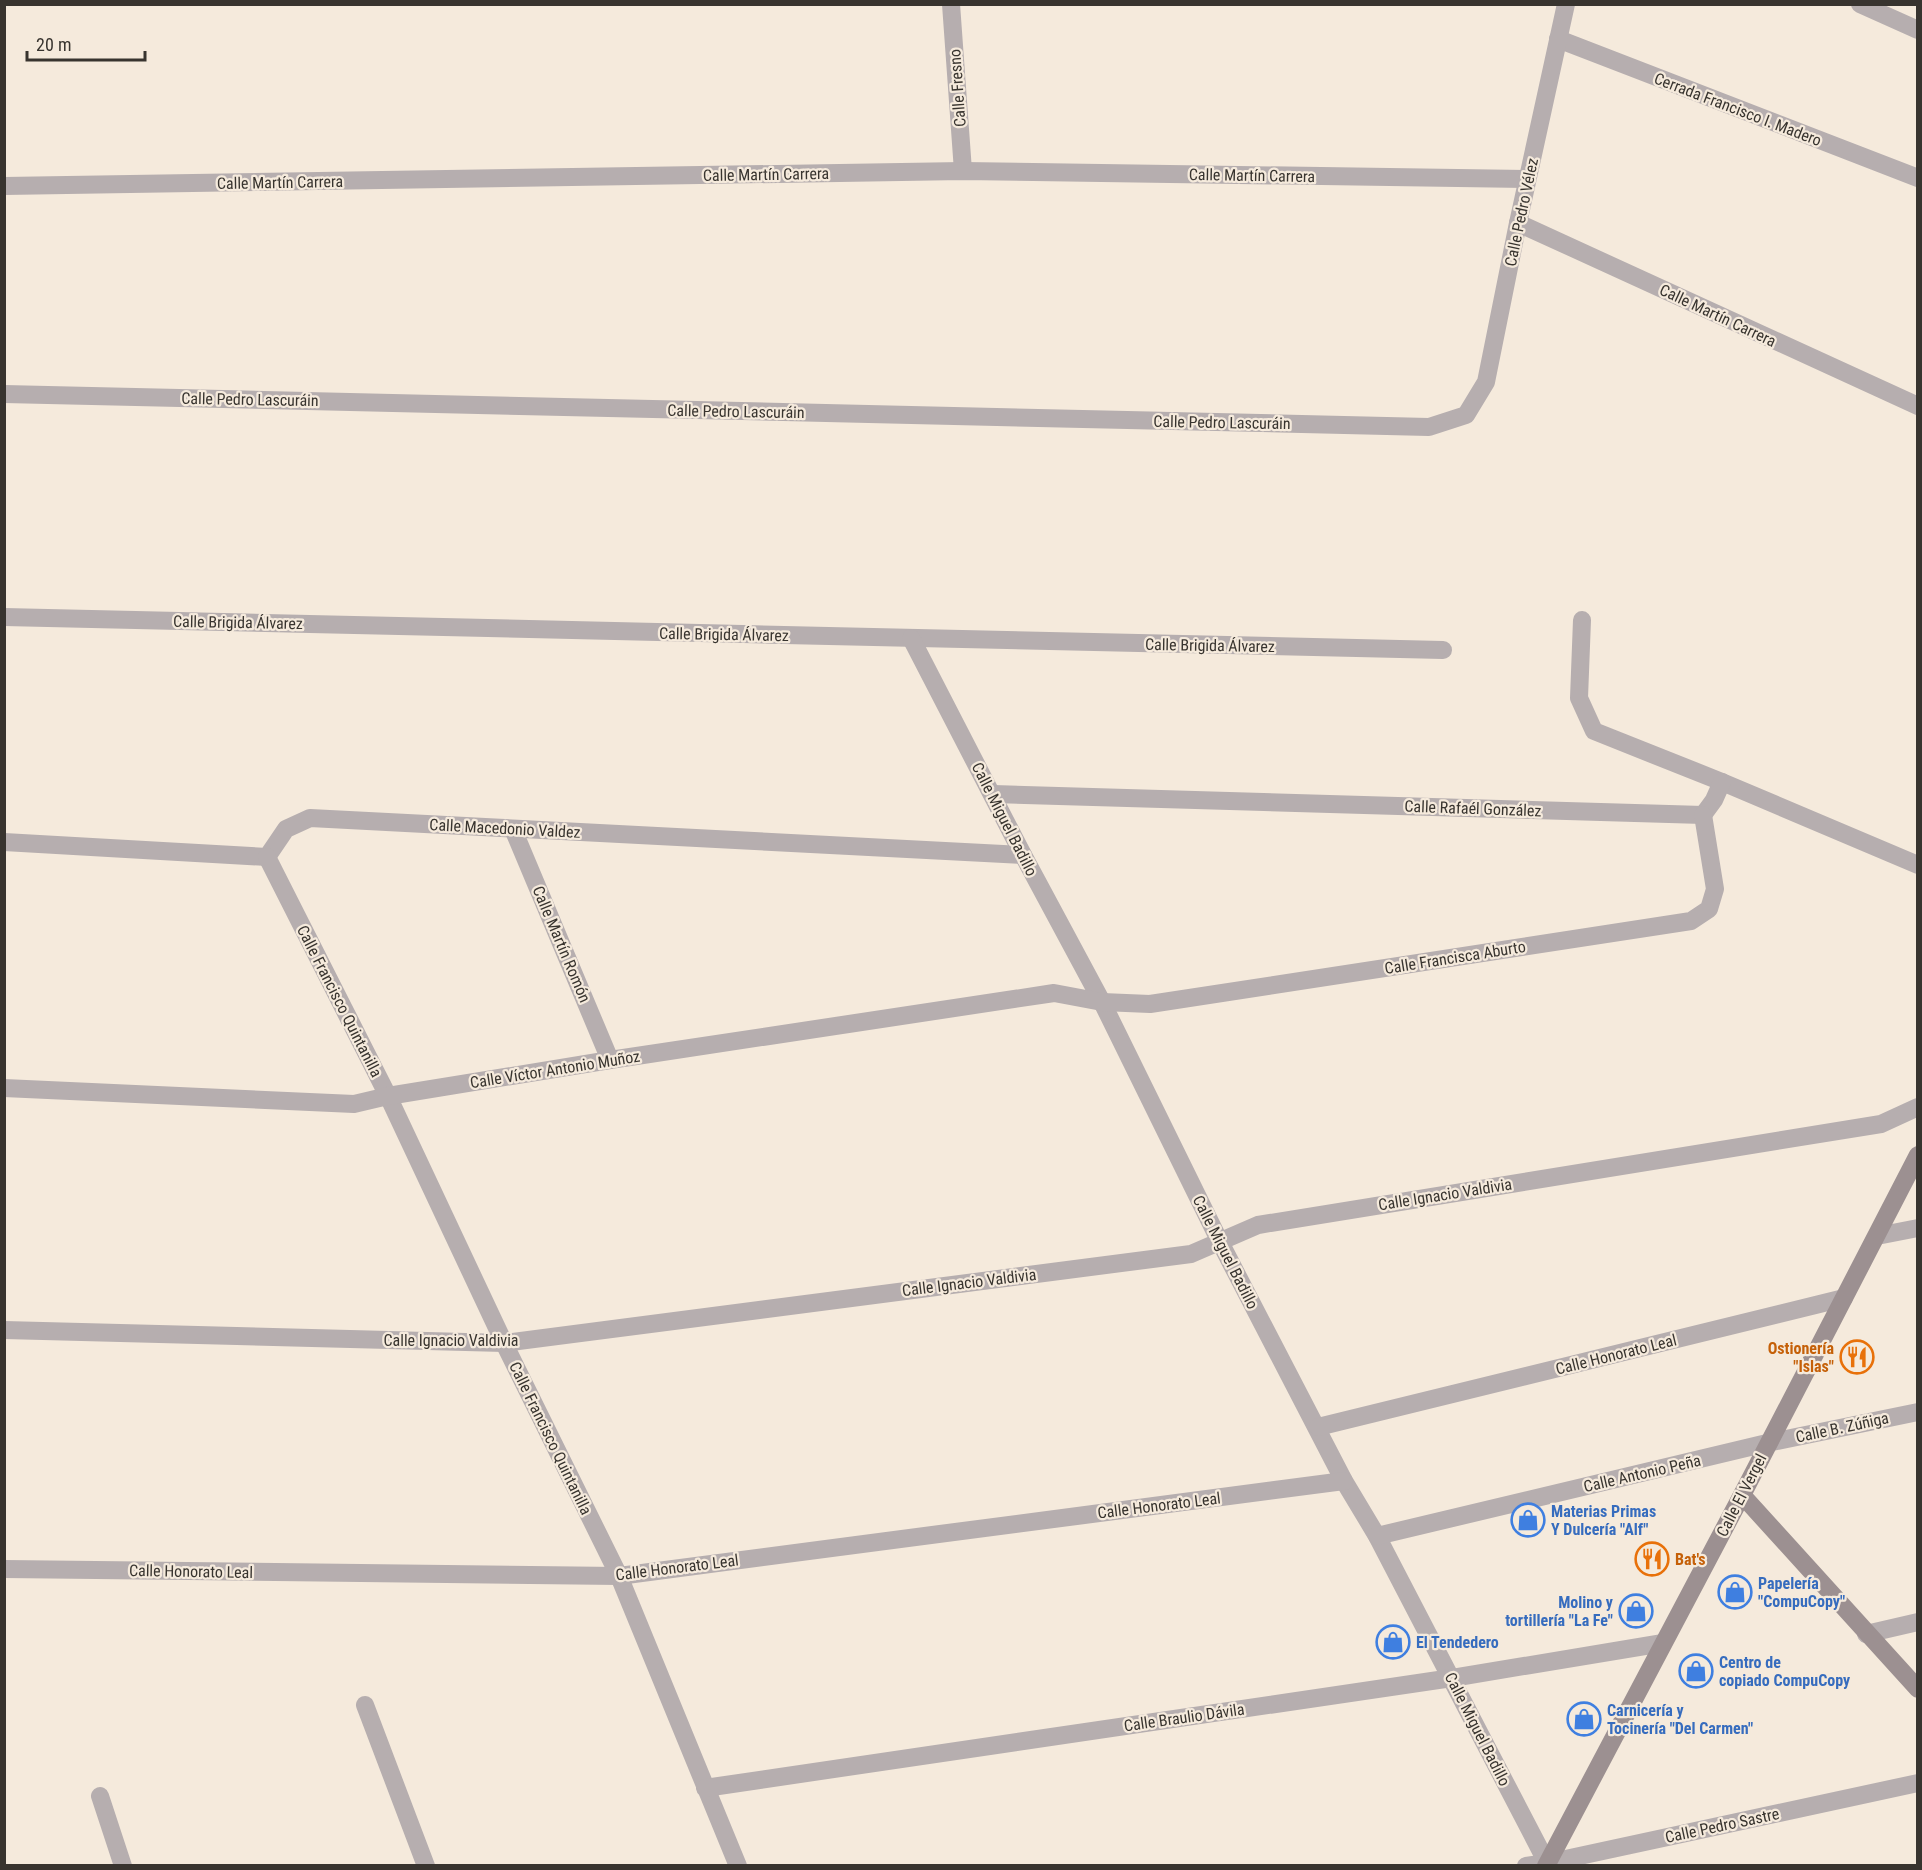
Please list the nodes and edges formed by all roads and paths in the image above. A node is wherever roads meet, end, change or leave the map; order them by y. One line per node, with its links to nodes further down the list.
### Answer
1 (951, 4): 6 (street, Calle Fresno)
2 (1566, 4): 5 (street, Calle Pedro Vélez)
3 (1860, 4): 4 (street)
4 (1917, 30)
5 (1558, 39): 7 (street, Cerrada Francisco I. Madero); 8 (street, Calle Pedro Vélez)
6 (963, 171): 8 (street, Calle Martín Carrera); 9 (street, Calle Martín Carrera)
7 (1917, 178)
8 (1527, 179): 10 (street, Calle Pedro Vélez)
9 (4, 186)
10 (1518, 223): 12 (street, Calle Martín Carrera); 13 (street, Calle Pedro Vélez)
11 (4, 394): 13 (street, Calle Pedro Lascuráin)
12 (1917, 406)
13 (1466, 415)
14 (4, 617): 16 (street, Calle Brigida Álvarez)
15 (1582, 620): 18 (street)
16 (911, 638): 17 (street, Calle Brigida Álvarez); 19 (street, Calle Miguel Badillo)
17 (1443, 650)
18 (1722, 782): 20 (street); 25 (street)
19 (993, 794): 20 (street, Calle Rafaél González); 23 (street, Calle Miguel Badillo)
20 (1703, 815): 26 (street, Calle Francisca Aburto)
21 (513, 829): 23 (street, Calle Macedonio Valdez); 24 (street, Calle Macedonio Valdez); 27 (street, Calle Martín Romón)
22 (4, 842): 24 (street)
23 (1023, 855): 26 (street, Calle Miguel Badillo)
24 (267, 857): 29 (street, Calle Francisco Quintanilla)
25 (1917, 865)
26 (1102, 1002): 27 (street, Calle Víctor Antonio Muñoz); 34 (street, Calle Miguel Badillo)
27 (610, 1060): 29 (street, Calle Víctor Antonio Muñoz)
28 (4, 1088): 29 (street, Calle Víctor Antonio Muñoz)
29 (388, 1096): 37 (street, Calle Francisco Quintanilla)
30 (1917, 1107): 34 (street, Calle Ignacio Valdivia)
31 (1917, 1155): 33 (street, Calle El Vergel)
32 (1917, 1228): 33 (street)
33 (1877, 1236): 35 (street, Calle El Vergel)
34 (1220, 1240): 37 (street, Calle Ignacio Valdivia); 39 (street, Calle Miguel Badillo)
35 (1844, 1298): 39 (street, Calle Honorato Leal); 40 (street, Calle El Vergel)
36 (4, 1330): 37 (street, Calle Ignacio Valdivia)
37 (504, 1343): 45 (street, Calle Francisco Quintanilla)
38 (1917, 1412): 40 (street, Calle B. Zúñiga)
39 (1318, 1427): 41 (street, Calle Miguel Badillo)
40 (1767, 1443): 42 (street, Calle El Vergel); 43 (street, Calle Antonio Peña)
41 (1344, 1481): 43 (street, Calle Miguel Badillo); 45 (street, Calle Honorato Leal)
42 (1742, 1495): 47 (street); 48 (street, Calle El Vergel)
43 (1377, 1536): 49 (street, Calle Miguel Badillo)
44 (4, 1569): 45 (street, Calle Honorato Leal)
45 (618, 1576): 53 (street, Calle Francisco Quintanilla)
46 (1917, 1622): 47 (street)
47 (1866, 1634): 50 (street)
48 (1663, 1643): 49 (street, Calle Braulio Dávila); 55 (street, Calle El Vergel)
49 (1452, 1678): 53 (street, Calle Braulio Dávila); 55 (street, Calle Miguel Badillo)
50 (1917, 1689)
51 (365, 1705): 57 (street)
52 (1917, 1783): 55 (street, Calle Pedro Sastre)
53 (705, 1788): 58 (street, Calle Francisco Quintanilla)
54 (100, 1796): 56 (street)
55 (1547, 1864): 59 (street, Calle Pedro Sastre)
56 (123, 1866)
57 (426, 1866)
58 (738, 1866)
59 (1526, 1866)

